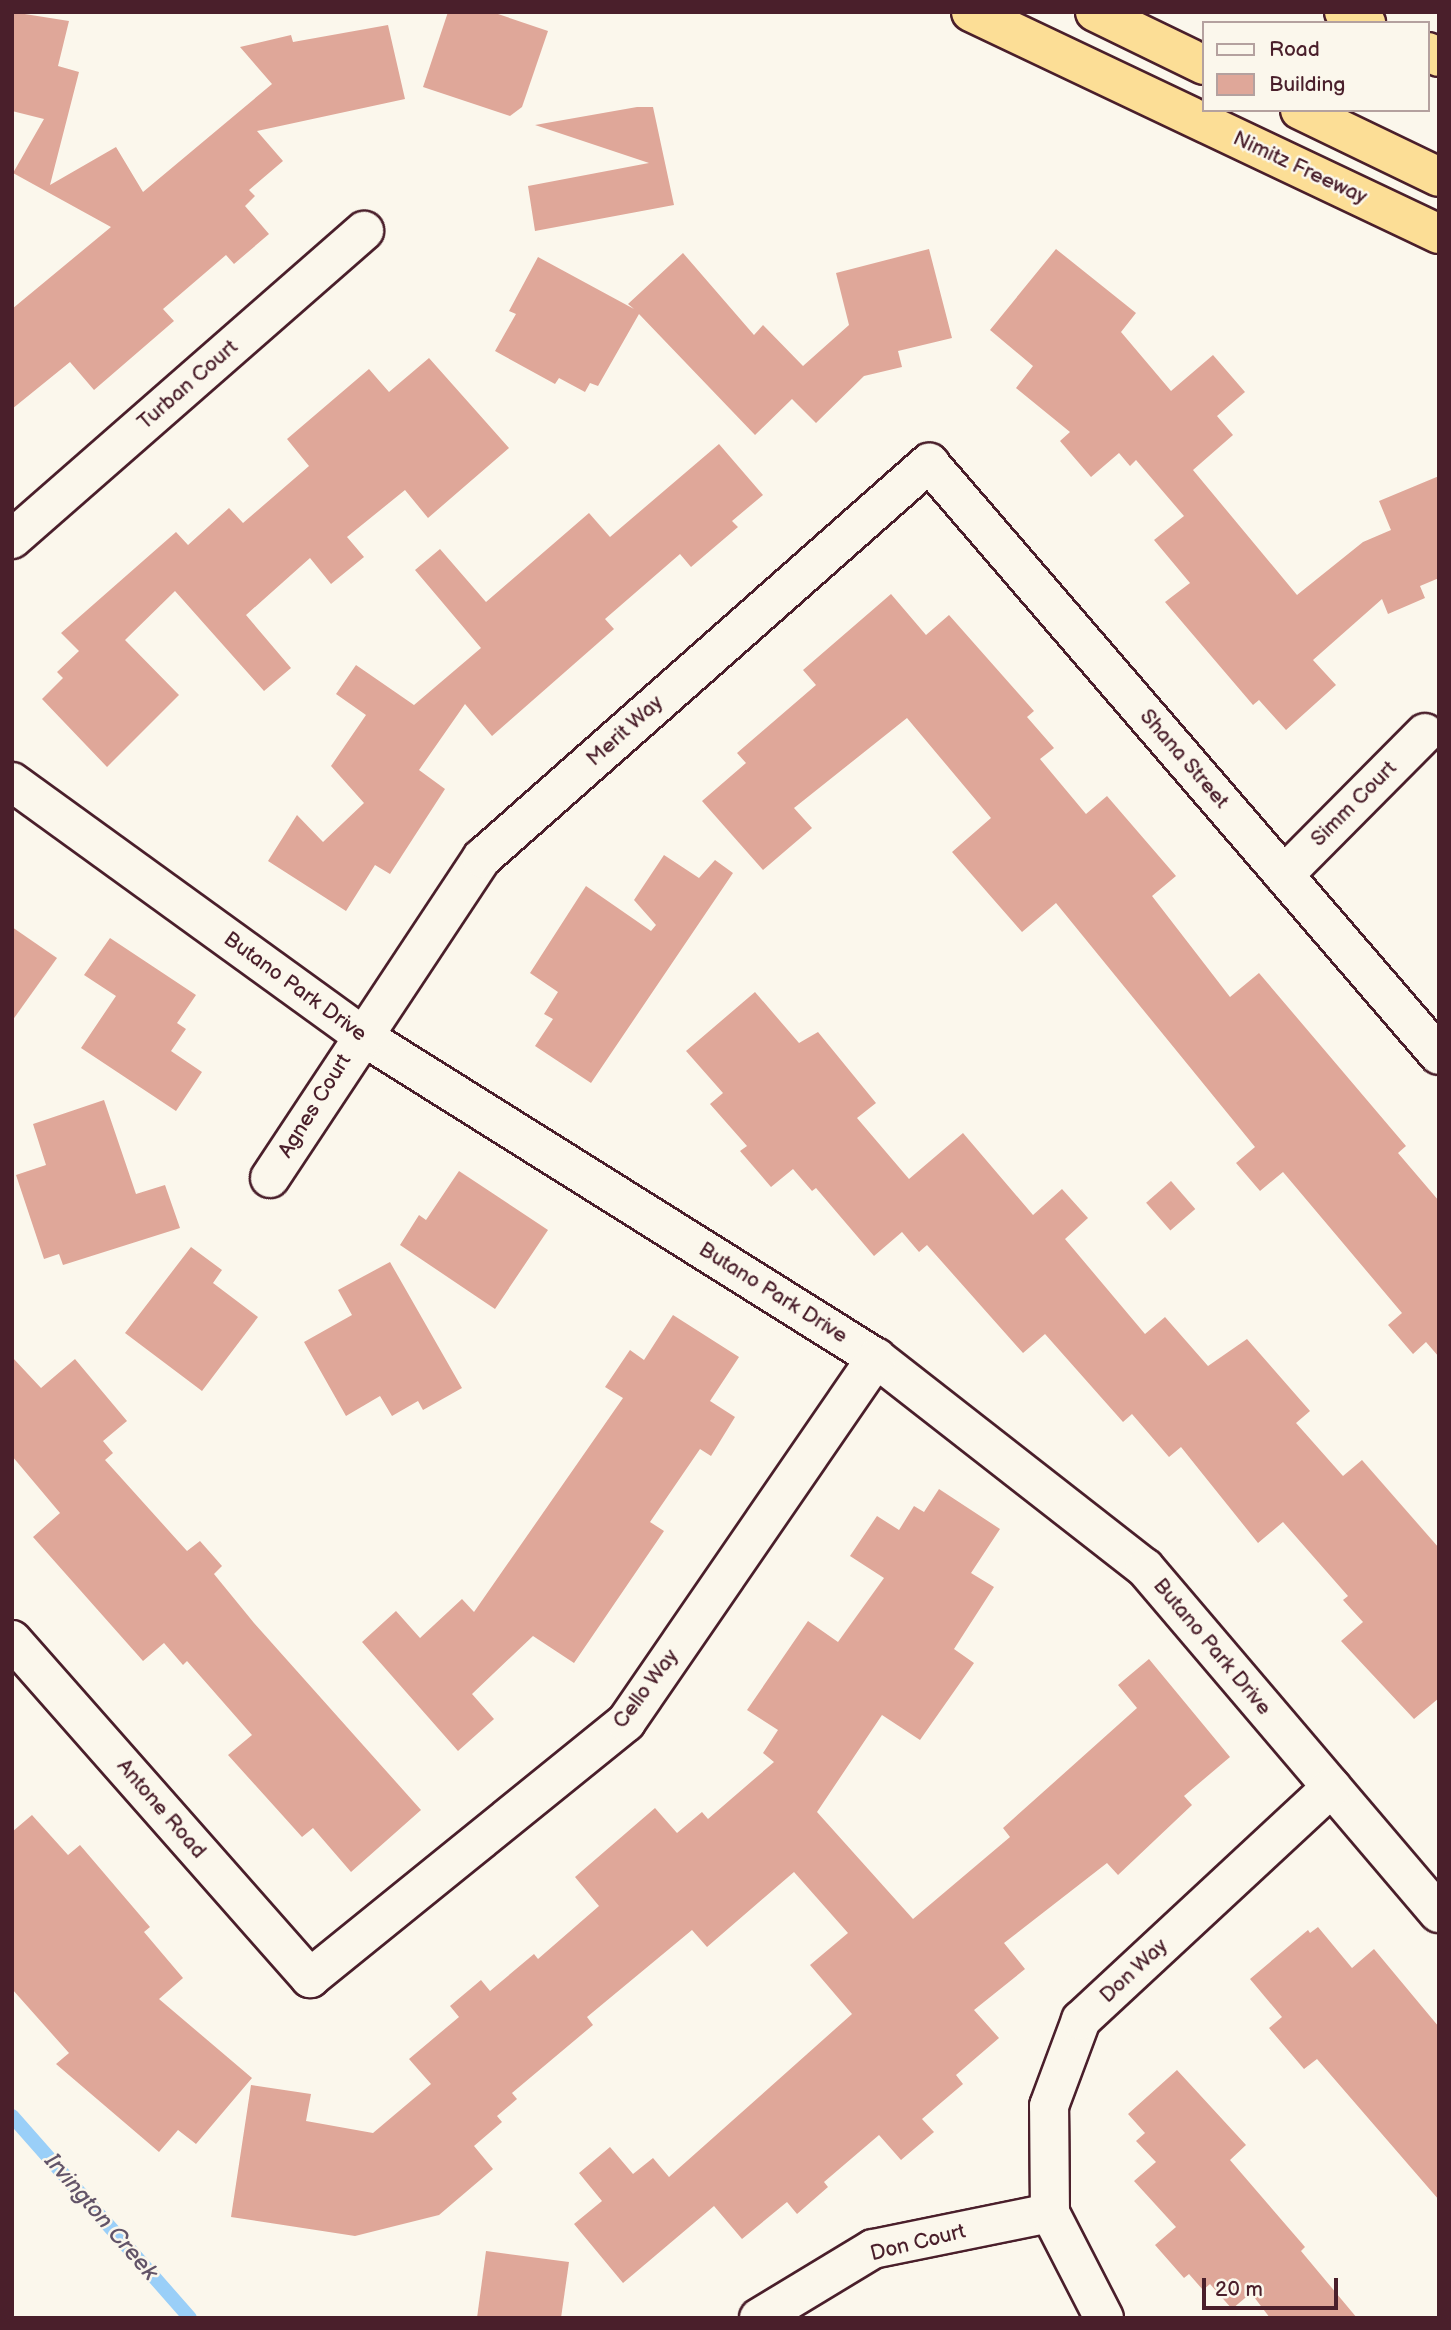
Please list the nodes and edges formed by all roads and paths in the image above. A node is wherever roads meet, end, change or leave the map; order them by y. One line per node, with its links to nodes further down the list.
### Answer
1 (971, 12): 9 (highway, Nimitz Freeway)
2 (1095, 12): 5 (highway)
3 (1344, 12): 4 (highway)
4 (1362, 21)
5 (1202, 64)
6 (1304, 112): 7 (highway)
7 (1439, 177)
8 (364, 230): 11 (street, Turban Court)
9 (1439, 234)
10 (929, 463): 14 (street, Shana Street); 15 (street, Merit Way)
11 (12, 539)
12 (1425, 733): 14 (street, Simm Court)
13 (12, 782): 15 (street, Butano Park Drive)
14 (1284, 875): 16 (street, Shana Street)
15 (361, 1035): 17 (street, Agnes Court); 18 (street, Butano Park Drive)
16 (1439, 1055)
17 (270, 1178)
18 (876, 1358): 20 (street, Butano Park Drive); 22 (street, Cello Way)
19 (12, 1640): 22 (street, Antone Road)
20 (1332, 1787): 21 (street, Butano Park Drive); 23 (street, Don Way)
21 (1439, 1913)
22 (310, 1978)
23 (1050, 2213): 24 (street, Don Court); 25 (street)
24 (759, 2318)
25 (1104, 2318)

